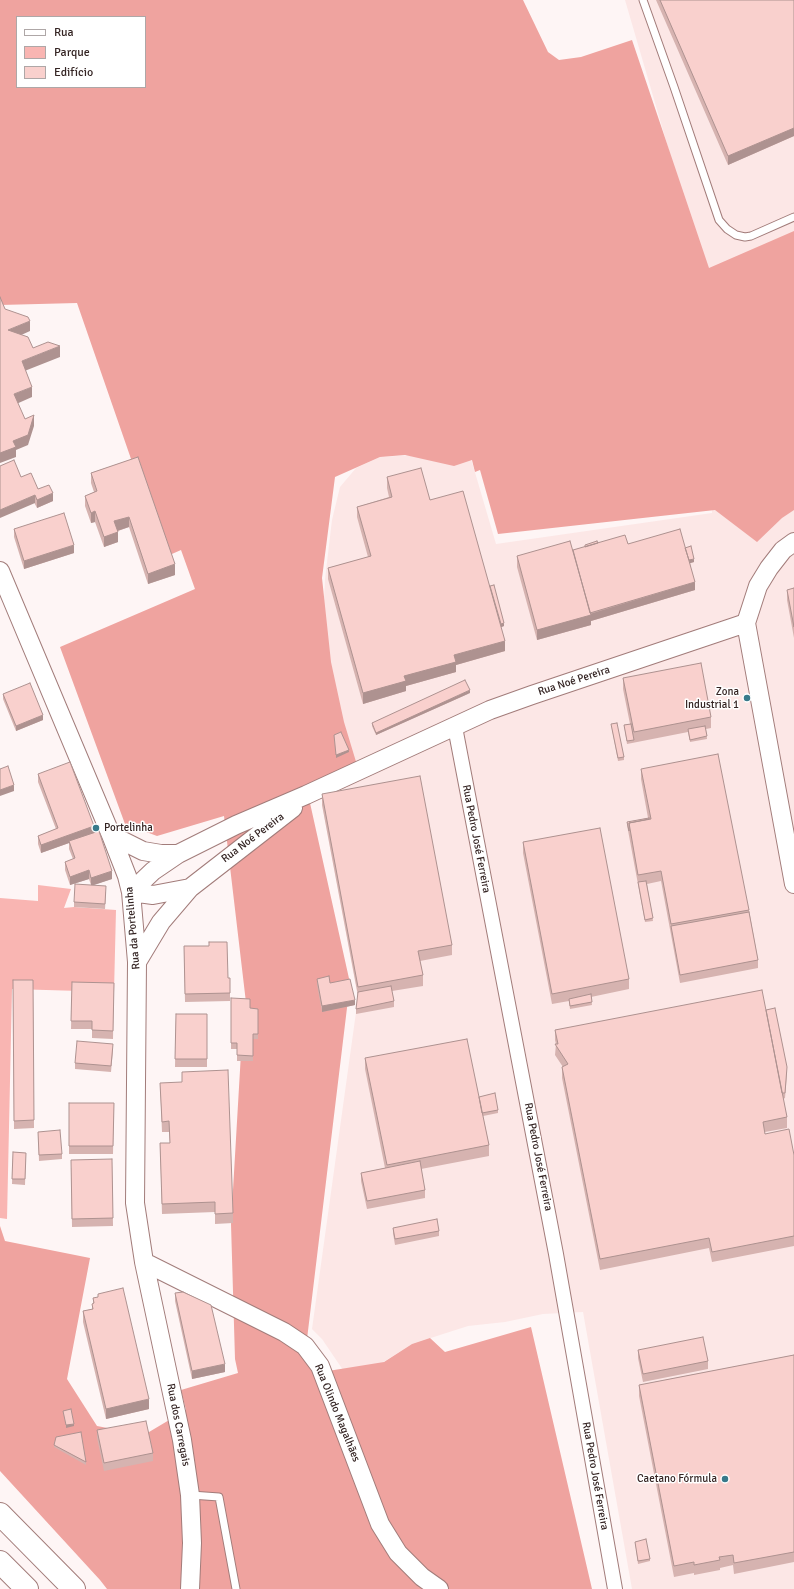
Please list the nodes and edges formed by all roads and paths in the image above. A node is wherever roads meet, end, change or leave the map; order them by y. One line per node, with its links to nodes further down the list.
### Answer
1 (643, 0): 2 (lane)
2 (794, 217)
3 (794, 542): 5 (street)
4 (0, 571): 8 (street, Rua da Portelinha)
5 (746, 623): 6 (street, Rua Noé Pereira); 10 (street)
6 (455, 727): 7 (street, Rua Noé Pereira); 23 (street, Rua Pedro José Ferreira)
7 (317, 790): 9 (street, Rua Noé Pereira); 11 (street, Rua Noé Pereira)
8 (111, 835): 9 (street, Rua Noé Pereira); 12 (street, Rua da Portelinha)
9 (178, 854): 12 (street, Rua Noé Pereira)
10 (794, 884)
11 (190, 888): 12 (street, Rua Noé Pereira); 13 (street, Rua Noé Pereira)
12 (131, 892): 13 (street, Rua da Portelinha)
13 (137, 962): 14 (street, Rua da Portelinha)
14 (144, 1262): 15 (street, Rua dos Carregais); 22 (street, Rua Olindo Magalhães)
15 (190, 1495): 20 (street, Rua dos Carregais); 21 (lane)
16 (0, 1514): 19 (highway)
17 (0, 1562): 18 (highway)
18 (27, 1589)
19 (74, 1589)
20 (190, 1589)
21 (236, 1589)
22 (439, 1589)
23 (615, 1589)

